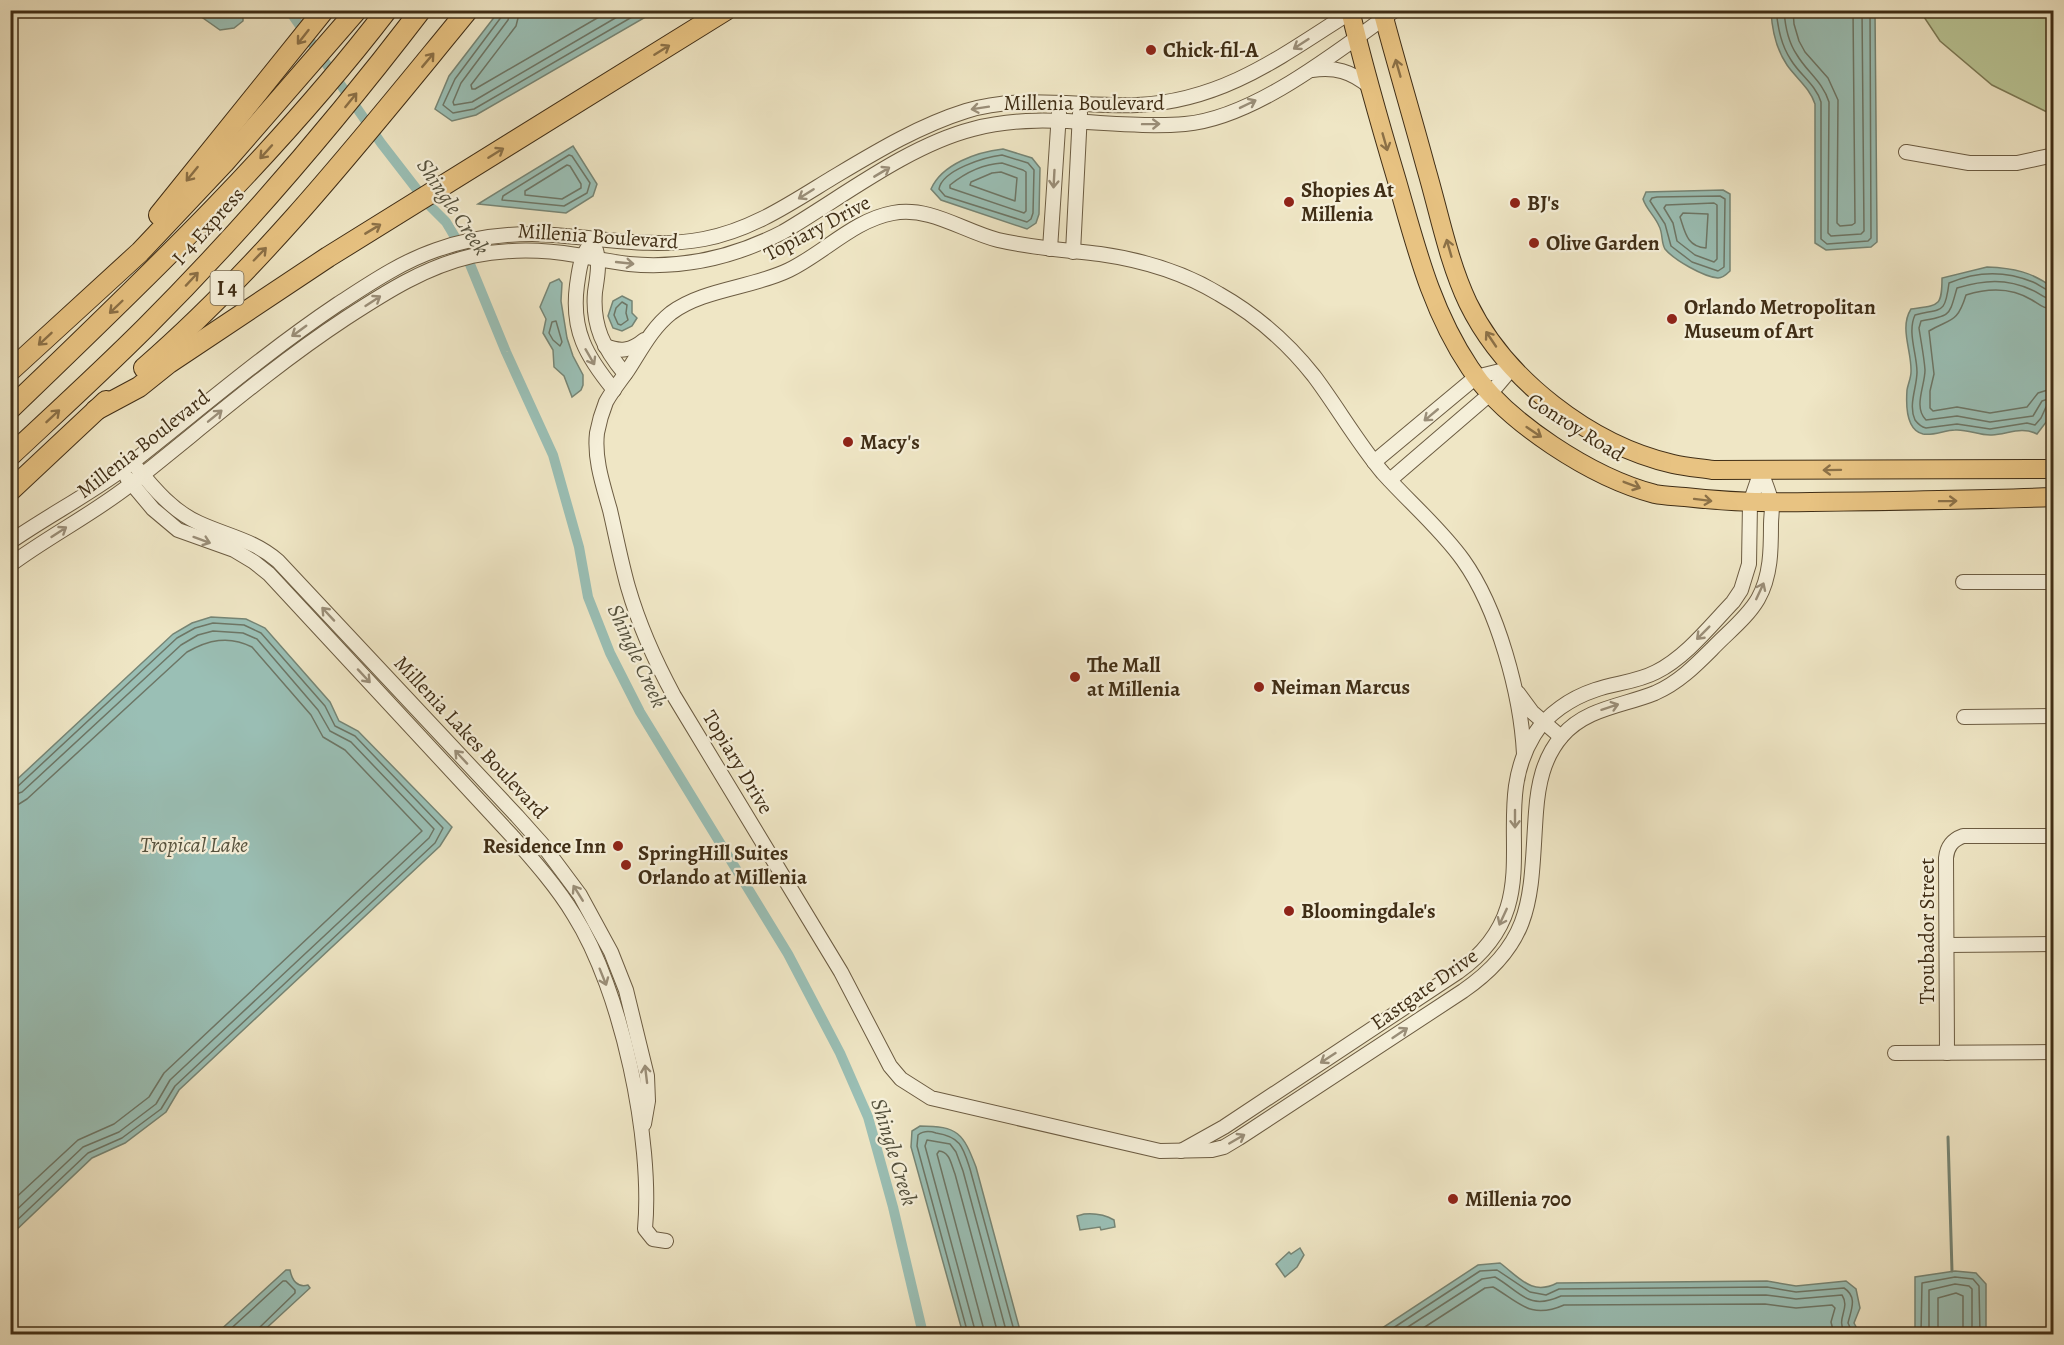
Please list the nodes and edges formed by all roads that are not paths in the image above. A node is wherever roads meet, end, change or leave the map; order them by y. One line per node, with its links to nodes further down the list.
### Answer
1 (324, 10): 20 (highway, one-way to 20)
2 (357, 10): 20 (highway)
3 (387, 10): 32 (highway, I-4 Express, one-way to 32)
4 (421, 10): 34 (highway, I-4 Express, one-way to 4)
5 (468, 10): 33 (highway, I 4, one-way to 5)
6 (726, 10): 33 (highway, one-way to 6)
7 (1351, 11): 9 (main road, Conroy Road); 13 (street, Millenia Boulevard, one-way to 13)
8 (1387, 13): 9 (street, Millenia Boulevard); 26 (main road, Conroy Road, one-way to 8)
9 (1357, 38): 10 (street, Millenia Boulevard); 11 (main road, Conroy Road)
10 (1307, 71): 11 (street); 15 (street, Millenia Boulevard, one-way to 10)
11 (1369, 86): 29 (main road, Conroy Road, one-way to 29)
12 (1060, 104): 13 (street, Millenia Boulevard); 14 (street); 18 (street, Millenia Boulevard, one-way to 18)
13 (1080, 104): 15 (street)
14 (1059, 120): 15 (street, Millenia Boulevard); 19 (street, one-way to 19); 23 (street, Millenia Boulevard, one-way to 14)
15 (1080, 122): 21 (street)
16 (1906, 152): 17 (street)
17 (2054, 155)
18 (592, 240): 22 (street); 23 (street); 35 (street, Millenia Boulevard, one-way to 35)
19 (1050, 249): 21 (street, Topiary Drive); 24 (street, Topiary Drive)
20 (140, 252): 27 (highway, one-way to 27)
21 (1073, 252): 36 (street, Topiary Drive)
22 (582, 256): 23 (street, Millenia Boulevard); 30 (street, one-way to 30); 40 (street, Millenia Boulevard, one-way to 22)
23 (598, 259): 25 (street)
24 (651, 334): 25 (street, Topiary Drive); 28 (street, Topiary Drive)
25 (605, 346): 28 (street)
26 (1512, 368): 29 (street); 31 (street); 39 (main road, Conroy Road)
27 (10, 371)
28 (625, 374): 30 (street, Topiary Drive)
29 (1476, 377): 31 (main road, Conroy Road); 36 (street, one-way to 36)
30 (614, 390): 62 (street, Topiary Drive)
31 (1490, 394): 41 (street); 44 (main road, Conroy Road, one-way to 44)
32 (10, 409)
33 (96, 410): 42 (highway, I 4)
34 (10, 456)
35 (132, 462): 38 (street, Millenia Boulevard); 40 (street, Millenia Lakes Boulevard)
36 (1374, 462): 41 (street, Topiary Drive)
37 (2054, 469): 39 (main road, Conroy Road, one-way to 39)
38 (120, 471): 40 (street, Millenia Lakes Boulevard); 46 (street, Millenia Boulevard)
39 (1761, 471): 44 (street, Eastgate Drive); 45 (street)
40 (137, 479): 47 (street, Millenia Boulevard, one-way to 40); 64 (street, Millenia Lakes Boulevard)
41 (1390, 480): 50 (street, Topiary Drive)
42 (10, 491)
43 (2054, 497): 45 (main road, Conroy Road, one-way to 43)
44 (1750, 502): 45 (main road, Conroy Road); 53 (street, Eastgate Drive, one-way to 53)
45 (1772, 502): 54 (street, Eastgate Drive, one-way to 45)
46 (10, 542)
47 (10, 565)
48 (1963, 582): 49 (street)
49 (2054, 582)
50 (1511, 678): 53 (street); 55 (street)
51 (2054, 716): 52 (street)
52 (1964, 717)
53 (1544, 722): 54 (street); 55 (street, Eastgate Drive)
54 (1561, 737): 63 (street, Eastgate Drive, one-way to 54)
55 (1524, 754): 63 (street, Eastgate Drive, one-way to 63)
56 (2054, 836): 58 (street, Troubador Street)
57 (2054, 944): 58 (street)
58 (1947, 945): 61 (street, Troubador Street)
59 (2054, 1052): 61 (street)
60 (1895, 1053): 61 (street)
61 (1947, 1053)
62 (950, 1104): 63 (street, Eastgate Drive)
63 (1181, 1151)
64 (666, 1241)

